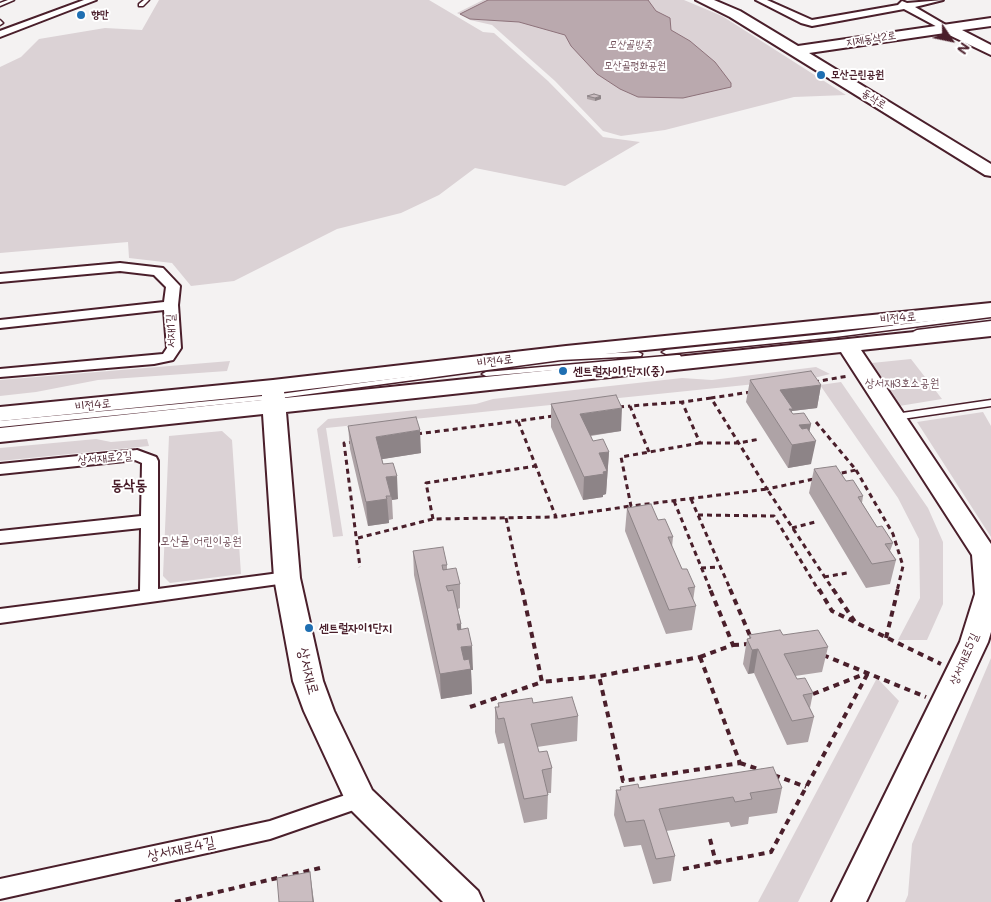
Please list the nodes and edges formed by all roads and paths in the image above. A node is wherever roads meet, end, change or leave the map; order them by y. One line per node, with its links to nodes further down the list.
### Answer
1 (12, 0): 9 (lane)
2 (92, 0): 15 (street)
3 (147, 0): 10 (lane)
4 (703, 0): 17 (main road, 동삭로)
5 (721, 0): 16 (main road, 동삭로)
6 (760, 0): 11 (street)
7 (893, 0): 11 (street)
8 (939, 0): 11 (street)
9 (0, 5)
10 (141, 5)
11 (904, 5): 14 (street)
12 (991, 16): 14 (main road, 지제동삭2로)
13 (991, 22): 14 (main road, 지제동삭2로)
14 (946, 28): 16 (main road, 지제동삭2로); 18 (main road)
15 (0, 34)
16 (813, 48): 17 (main road, 지제동삭2로); 19 (main road, 동삭로)
17 (796, 51): 20 (main road, 동삭로)
18 (991, 51)
19 (991, 157)
20 (991, 171)
21 (0, 278): 22 (street)
22 (171, 306): 26 (street, 서재1길); 33 (street, 서재1길)
23 (991, 309): 31 (main road, 비전4로)
24 (991, 315): 32 (lane)
25 (991, 323): 29 (lane)
26 (0, 324)
27 (991, 330): 28 (main road, 비전4로)
28 (848, 347): 30 (main road, 비전4로); 34 (main road, 상서재로5길)
29 (701, 356): 30 (lane); 37 (lane)
30 (758, 357): 37 (main road, 비전4로)
31 (521, 358): 32 (lane); 37 (main road, 비전4로)
32 (564, 358): 37 (lane)
33 (0, 373)
34 (865, 373): 35 (path); 45 (main road, 상서재로5길)
35 (812, 383)
36 (757, 391): 38 (path)
37 (273, 398): 43 (main road, 비전4로); 48 (lane); 49 (lane); 50 (main road, 비전4로); 80 (main road, 상서재로)
38 (711, 398): 39 (path); 55 (path)
39 (682, 402): 41 (path); 54 (path)
40 (991, 403): 45 (lane)
41 (630, 406): 42 (path); 56 (path)
42 (612, 408)
43 (0, 414)
44 (555, 416): 46 (path)
45 (895, 417): 89 (main road, 상서재로5길)
46 (518, 421): 51 (path); 57 (path)
47 (816, 422): 59 (path)
48 (0, 424)
49 (0, 430)
50 (0, 435)
51 (412, 435)
52 (760, 439): 55 (path)
53 (363, 441): 74 (path)
54 (700, 443): 55 (path); 56 (path)
55 (739, 443): 62 (path)
56 (648, 452): 65 (path)
57 (536, 466): 67 (path); 69 (path)
58 (0, 469): 70 (street, 상서재로2길)
59 (856, 470): 60 (path); 84 (path)
60 (830, 476)
61 (821, 478): 62 (path)
62 (767, 489): 63 (path); 72 (path)
63 (691, 499): 64 (path); 66 (path)
64 (674, 501): 65 (path); 77 (path)
65 (631, 506): 67 (path)
66 (698, 515): 76 (path); 83 (path)
67 (556, 517): 68 (path)
68 (506, 518): 69 (path); 91 (path)
69 (433, 519): 74 (path)
70 (150, 520): 73 (street); 81 (street, 상서재로2길)
71 (815, 522): 72 (path)
72 (792, 528): 79 (path)
73 (0, 537)
74 (358, 538): 75 (path)
75 (360, 567)
76 (720, 567): 77 (path); 85 (path)
77 (701, 568): 85 (path)
78 (847, 573): 79 (path)
79 (824, 577): 83 (path)
80 (287, 578): 81 (street); 97 (main road, 상서재로)
81 (150, 596): 82 (street)
82 (0, 616)
83 (855, 622): 84 (path)
84 (886, 638): 89 (path)
85 (733, 646): 87 (path)
86 (821, 654): 88 (path)
87 (700, 657): 90 (path); 95 (path)
88 (868, 673): 92 (path); 93 (path); 96 (path)
89 (959, 673): 93 (main road, 상서재로5길)
90 (599, 676): 91 (path); 95 (path)
91 (542, 682): 94 (path)
92 (813, 694)
93 (944, 705): 105 (main road, 상서재로5길)
94 (470, 707)
95 (740, 763): 96 (path)
96 (806, 787): 99 (path)
97 (360, 800): 102 (street, 상서재로4길); 104 (main road, 상서재로)
98 (710, 839): 99 (path)
99 (716, 863): 101 (path)
100 (320, 868): 103 (path)
101 (683, 869)
102 (0, 889)
103 (175, 902)
104 (466, 902)
105 (849, 902)

